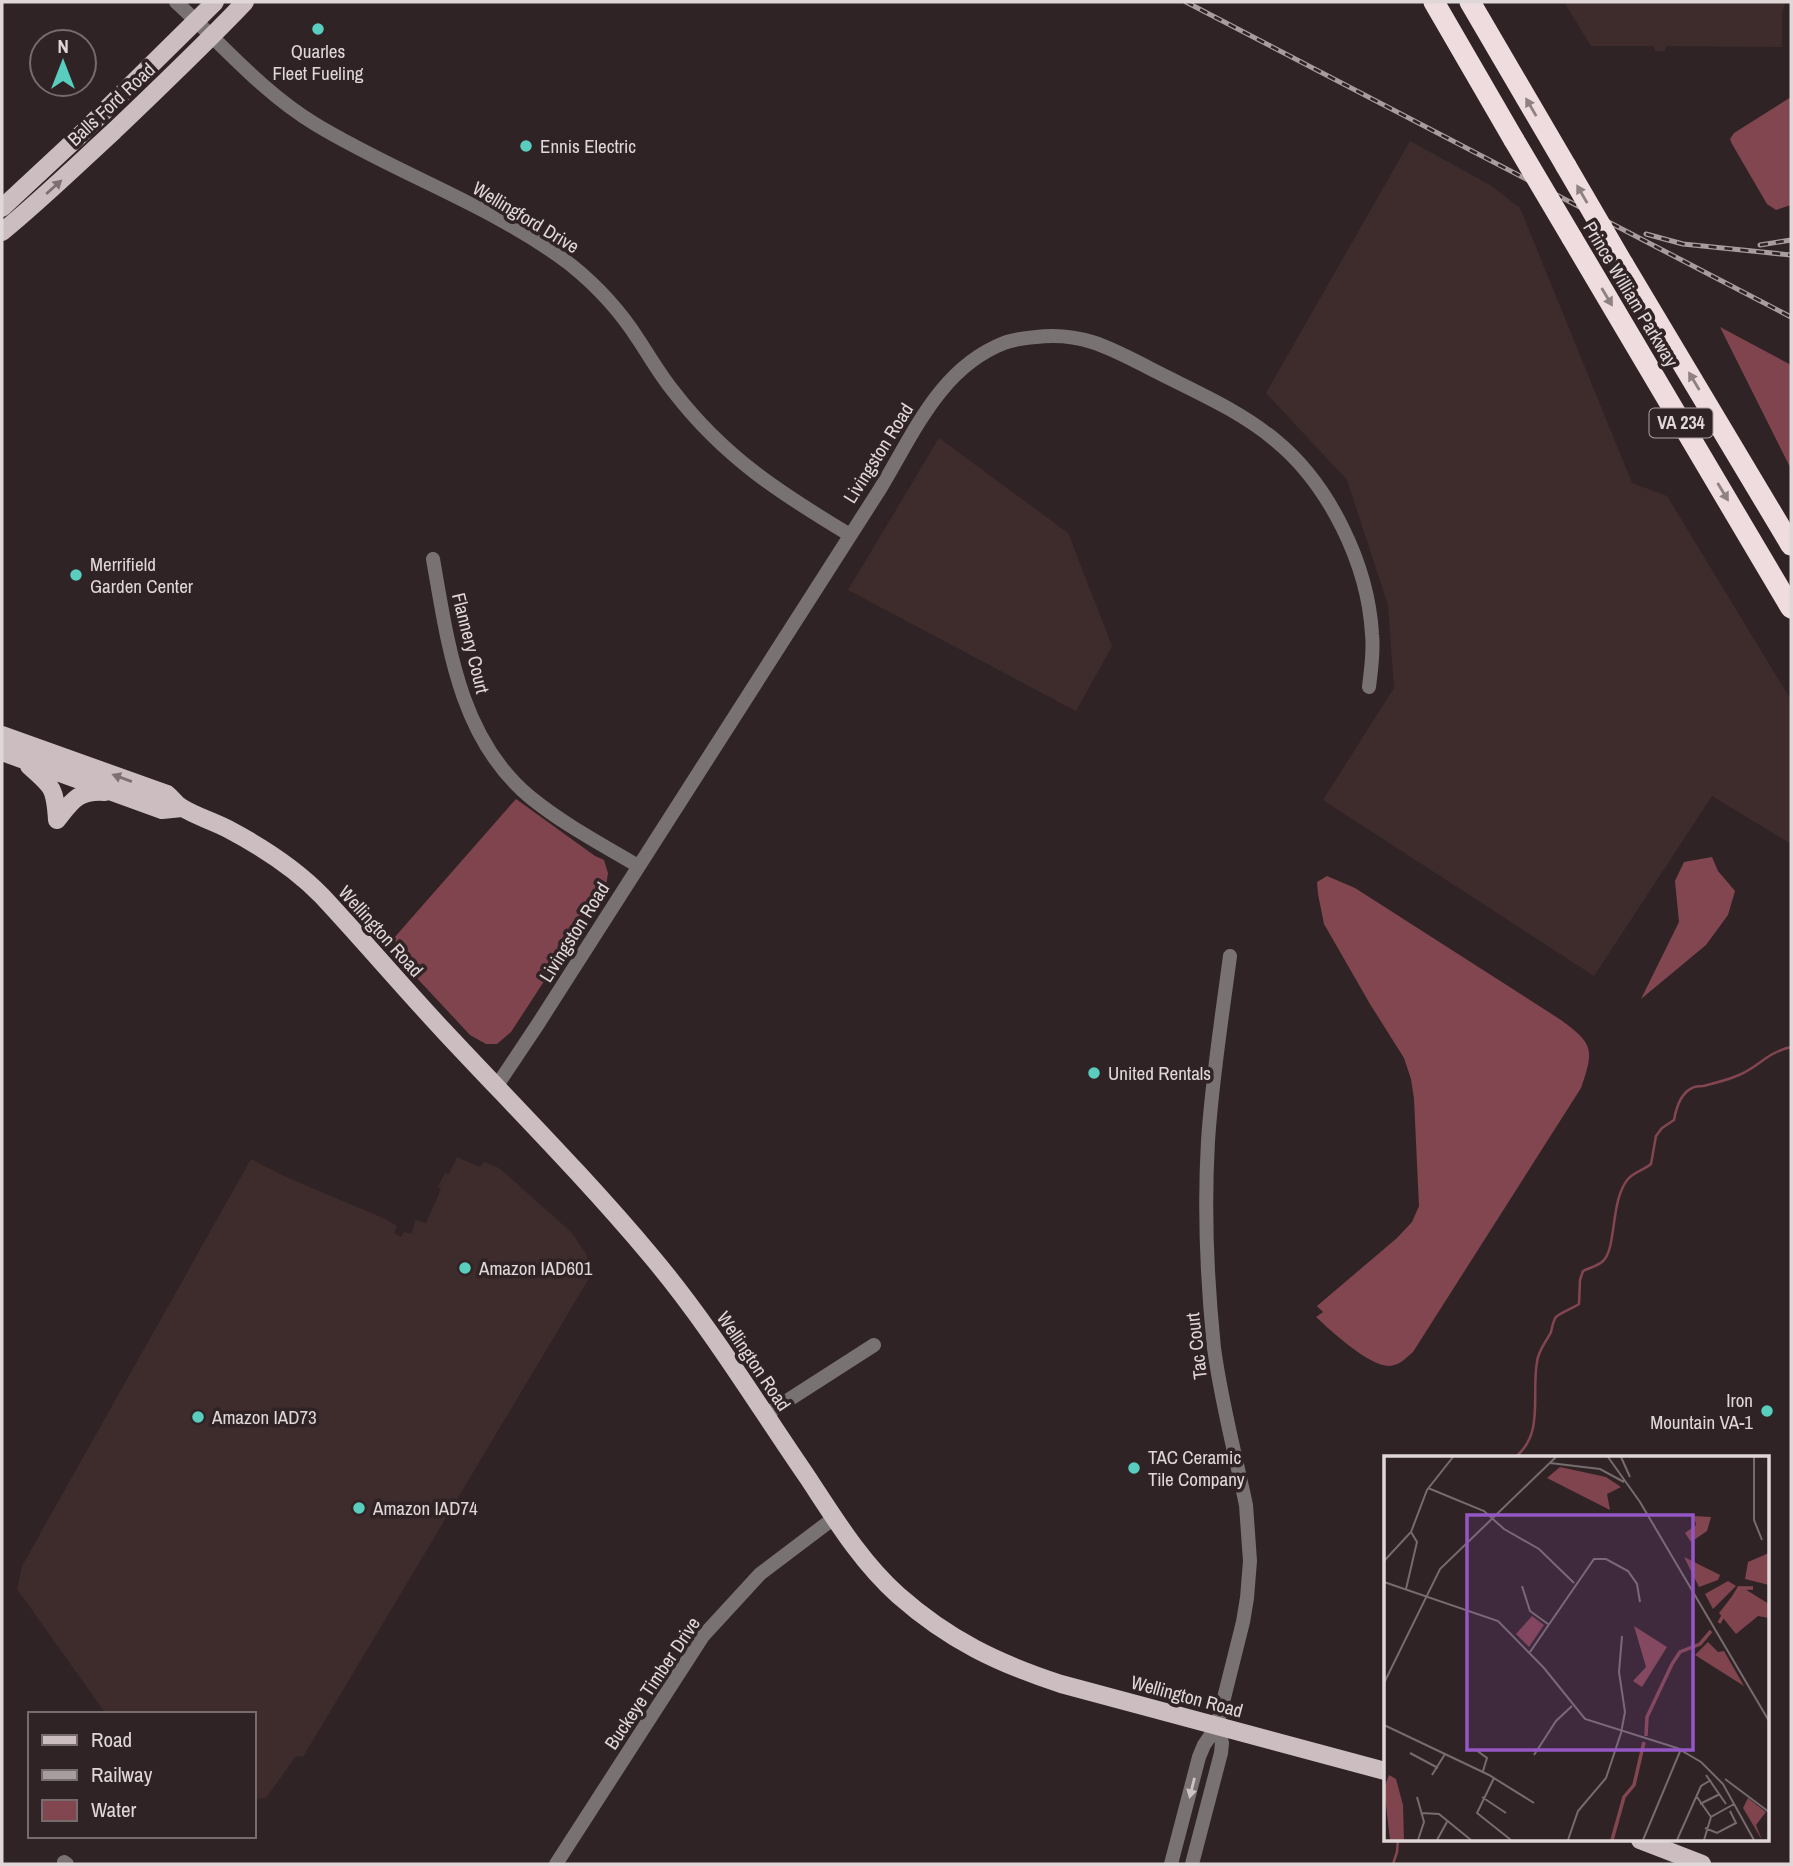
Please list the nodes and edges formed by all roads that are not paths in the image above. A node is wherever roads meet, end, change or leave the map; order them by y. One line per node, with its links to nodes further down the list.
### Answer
1 (176, 2): 6 (street, Wellingford Drive)
2 (215, 2): 6 (main road, Balls Ford Road)
3 (245, 2): 7 (main road, Balls Ford Road)
4 (1434, 2): 13 (highway, Prince William Parkway / VA 234, one-way to 13, bridge)
5 (1469, 2): 11 (highway, Prince William Parkway / VA 234, one-way to 5, bridge)
6 (196, 21): 7 (street, Wellingford Drive); 8 (main road, Balls Ford Road)
7 (212, 36): 9 (main road, Balls Ford Road, one-way to 7); 10 (street, Wellingford Drive)
8 (2, 208)
9 (2, 232)
10 (849, 535): 14 (street, Livingston Road); 20 (street, Livingston Road)
11 (1791, 545)
12 (433, 559): 20 (street, Flannery Court)
13 (1791, 608)
14 (1370, 687)
15 (2, 735): 19 (main road, Wellington Road, one-way to 15)
16 (2, 752): 17 (main road, Wellington Road)
17 (21, 759): 18 (main road, Wellington Road); 18 (main road)
18 (113, 792): 19 (main road, Wellington Road)
19 (182, 808): 22 (main road, Wellington Road)
20 (638, 866): 22 (street, Livingston Road)
21 (1230, 956): 26 (street, Tac Court)
22 (496, 1087): 24 (main road, Wellington Road)
23 (874, 1345): 24 (street)
24 (765, 1415): 25 (main road, Wellington Road)
25 (834, 1518): 26 (main road, Wellington Road); 30 (street, Buckeye Timber Drive)
26 (1217, 1726): 27 (main road, Wellington Road); 31 (street, one-way to 31); 32 (street)
27 (1384, 1771)
28 (1645, 1842): 29 (main road)
29 (1694, 1863)
30 (556, 1864)
31 (1171, 1864)
32 (1192, 1864)

